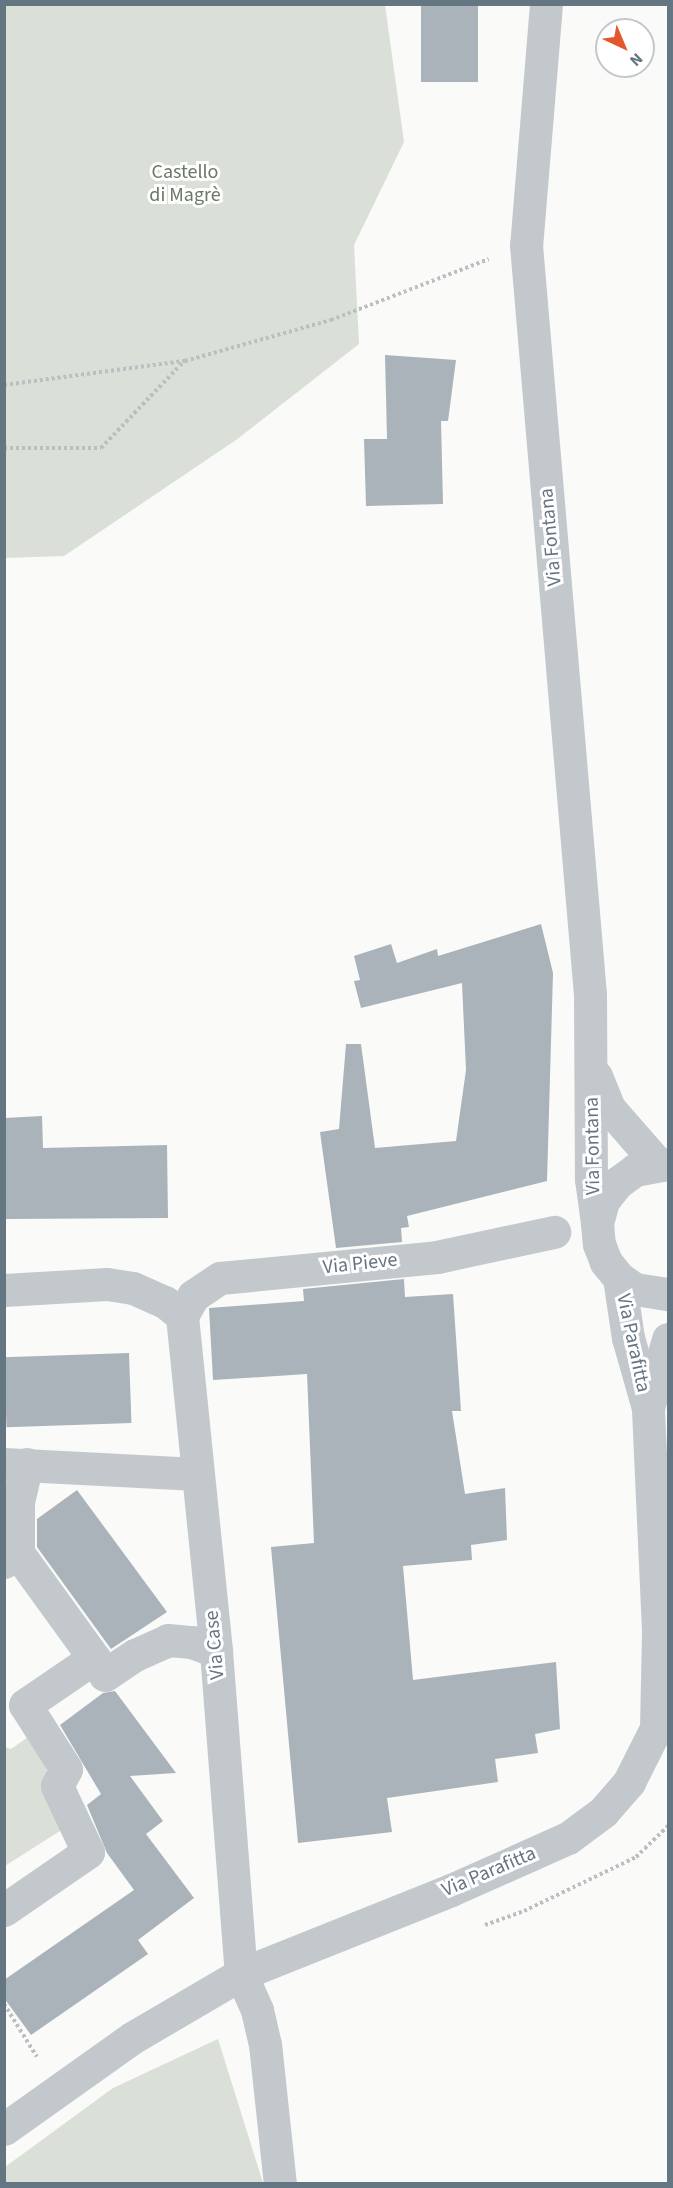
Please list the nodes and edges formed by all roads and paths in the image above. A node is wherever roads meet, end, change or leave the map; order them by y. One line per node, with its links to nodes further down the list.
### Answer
1 (546, 4): 2 (street, Via Fontana)
2 (526, 244): 3 (path); 6 (street, Via Fontana)
3 (185, 361): 4 (path); 5 (path)
4 (4, 385)
5 (4, 448)
6 (592, 1069): 7 (street, Via Fontana); 8 (street, Via Fontana)
7 (663, 1164): 8 (street)
8 (597, 1223): 10 (street, Via Fontana)
9 (554, 1232): 13 (street, Via Pieve)
10 (619, 1278): 12 (street); 15 (street, Via Parafitta)
11 (4, 1290): 13 (street)
12 (669, 1294)
13 (182, 1316): 17 (street, Via Case)
14 (669, 1339): 15 (street, Via Parafitta)
15 (648, 1408): 25 (street, Via Parafitta)
16 (16, 1464): 17 (street); 18 (street)
17 (197, 1474): 19 (street, Via Case)
18 (11, 1557): 20 (street)
19 (216, 1651): 20 (street); 25 (street, Via Case)
20 (94, 1658): 21 (street)
21 (15, 1712): 23 (street)
22 (669, 1826): 24 (path)
23 (4, 1910)
24 (485, 1925)
25 (241, 1974): 27 (street, Via Parafitta); 29 (street, Via Case)
26 (4, 2004): 27 (path)
27 (58, 2090): 28 (street, Via Parafitta)
28 (4, 2129)
29 (280, 2184)

